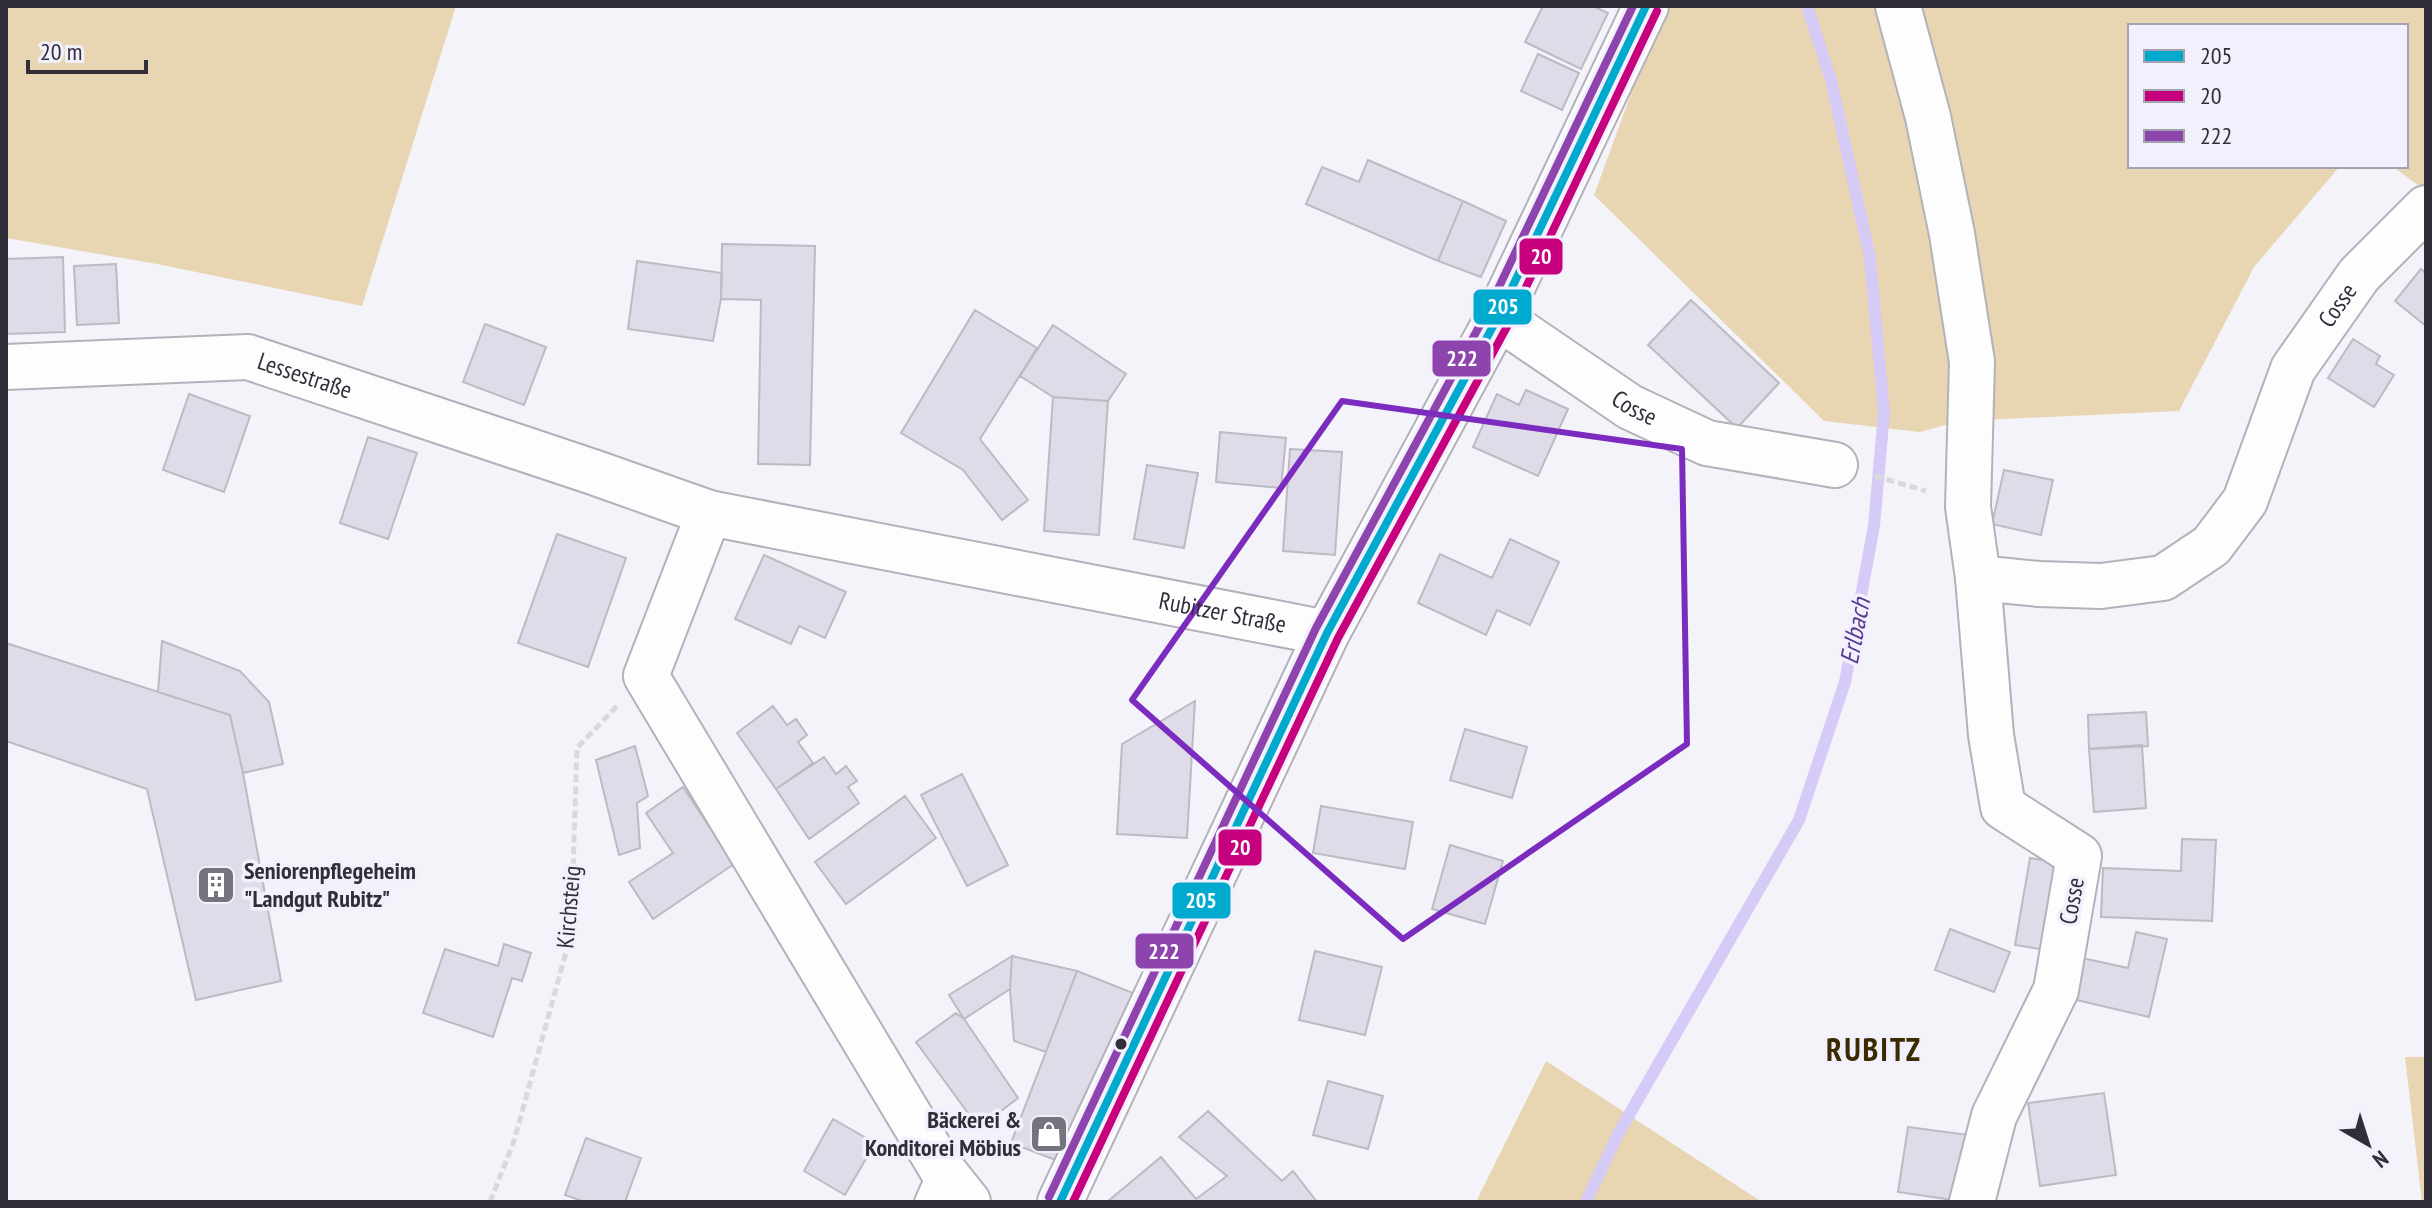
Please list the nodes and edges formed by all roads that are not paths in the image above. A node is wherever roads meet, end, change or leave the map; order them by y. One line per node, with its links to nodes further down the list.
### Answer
1 (1646, 6): 4 (street)
2 (1898, 6): 9 (street, Cosse)
3 (2426, 208): 9 (street, Cosse)
4 (1498, 317): 6 (street, Cosse); 10 (street)
5 (6, 367): 7 (street, Lessestraße)
6 (1835, 465)
7 (593, 472): 8 (street, Rubitzer Straße)
8 (709, 513): 10 (street, Rubitzer Straße); 11 (street)
9 (1978, 578): 14 (street, Cosse)
10 (1327, 633): 13 (street)
11 (933, 1185): 12 (street)
12 (968, 1202)
13 (1060, 1202)
14 (1972, 1202)

